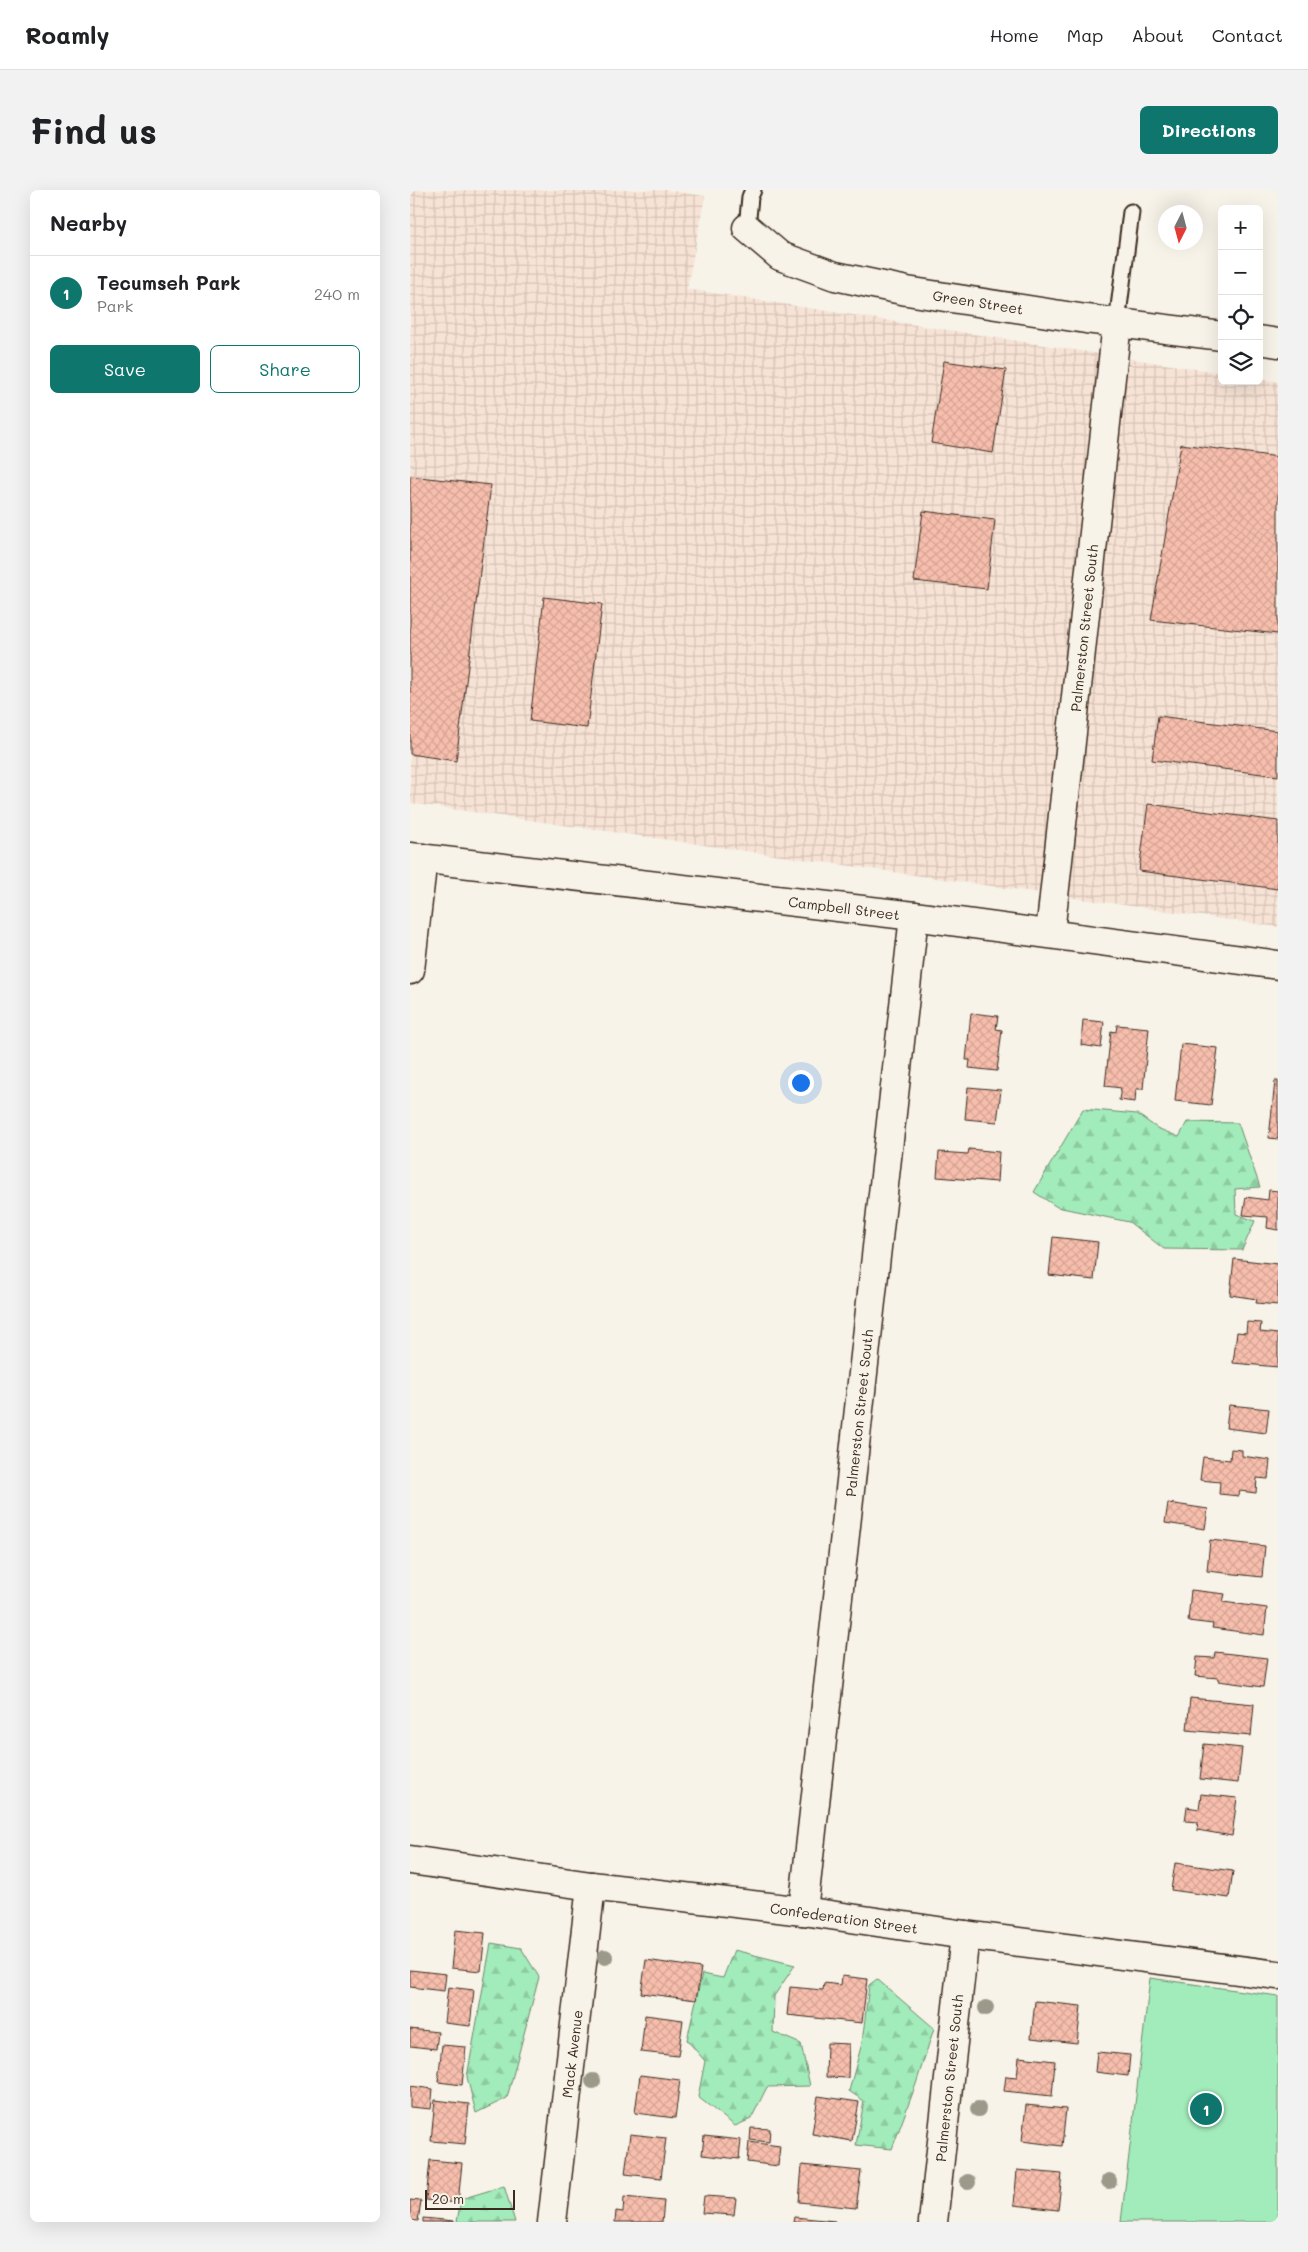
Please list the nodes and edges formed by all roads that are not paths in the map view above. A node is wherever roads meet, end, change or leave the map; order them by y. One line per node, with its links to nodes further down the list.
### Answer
1 (753, 190): 3 (lane)
2 (1130, 212): 4 (lane)
3 (748, 228): 4 (street, Green Street)
4 (1117, 323): 5 (street, Green Street); 10 (street, Palmerston Street South)
5 (1218, 336)
6 (1263, 340): 7 (street)
7 (1278, 342)
8 (416, 858): 9 (street, Campbell Street); 12 (street)
9 (914, 916): 10 (street, Campbell Street); 15 (street, Palmerston Street South)
10 (1050, 933): 11 (street, Campbell Street)
11 (1278, 965)
12 (410, 970)
13 (410, 1860): 14 (street, Confederation Street)
14 (591, 1886): 15 (street, Confederation Street); 18 (street, Mack Avenue)
15 (803, 1911): 16 (street, Confederation Street)
16 (965, 1935): 17 (street, Confederation Street); 19 (street, Palmerston Street South)
17 (1278, 1975)
18 (552, 2222)
19 (934, 2222)

